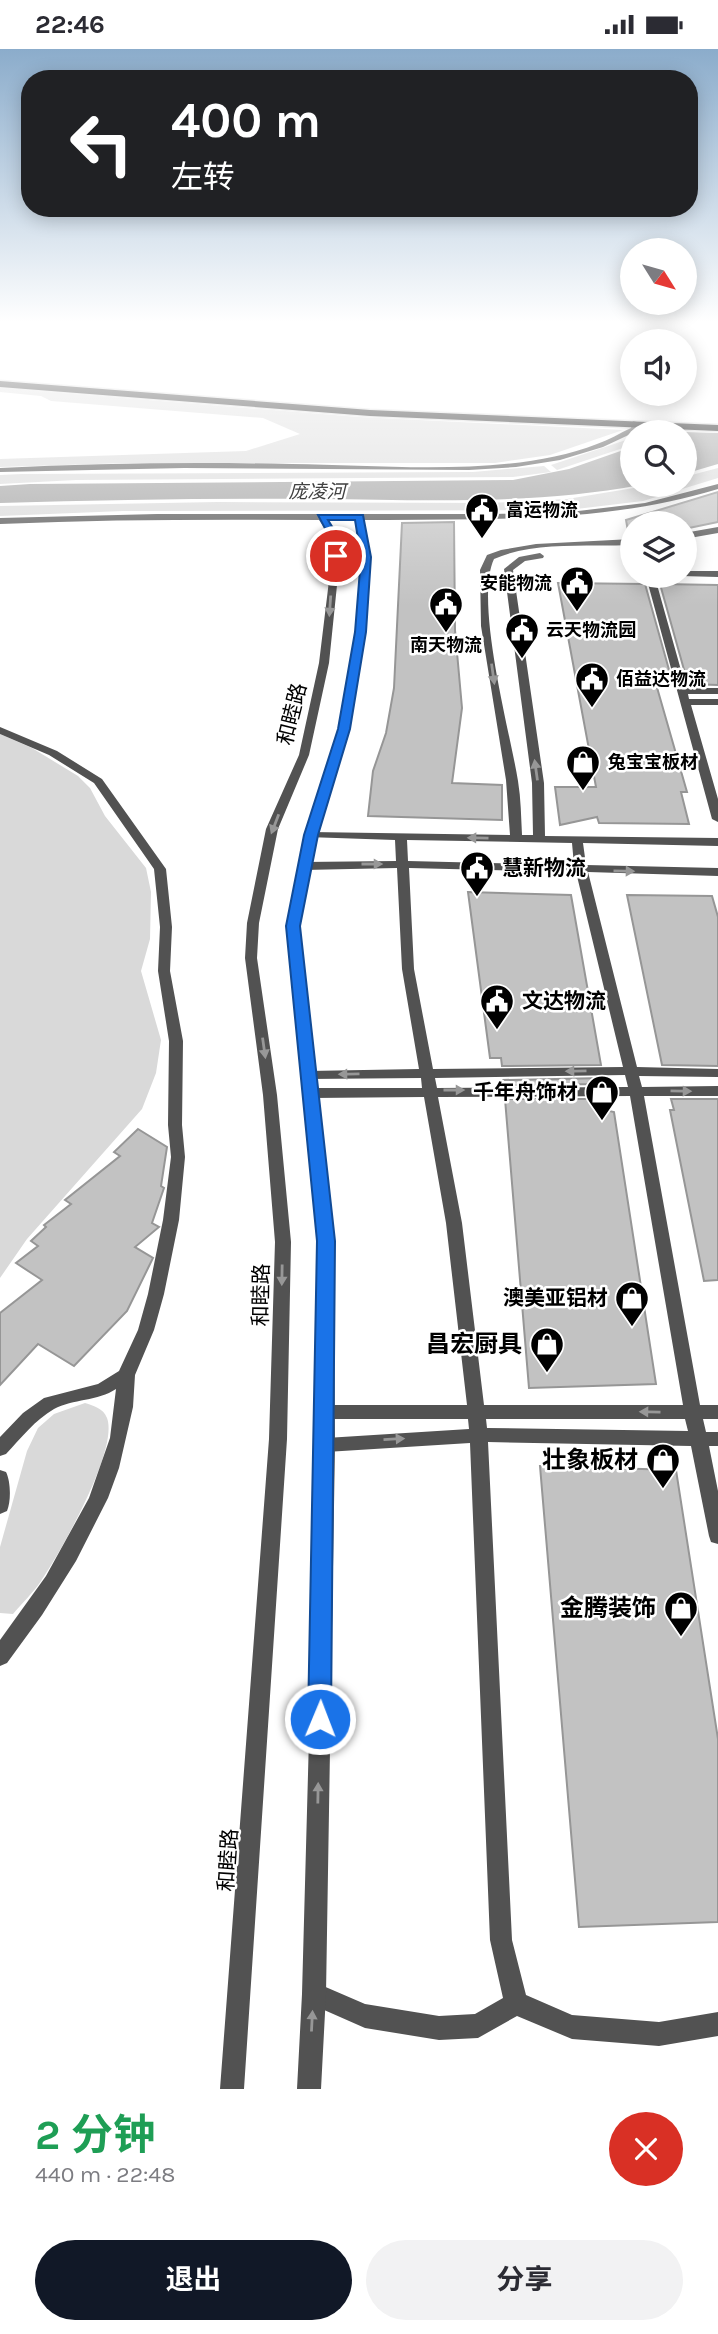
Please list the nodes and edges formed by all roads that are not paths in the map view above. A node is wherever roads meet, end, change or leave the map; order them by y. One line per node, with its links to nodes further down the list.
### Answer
1 (449, 415): 2 (main road)
2 (620, 423)
3 (697, 425): 4 (main road)
4 (718, 426)
5 (620, 436): 6 (street)
6 (0, 470)
7 (718, 486): 9 (street)
8 (321, 517): 9 (street); 10 (street); 59 (street, 和睦路, one-way to 59)
9 (359, 517): 25 (street)
10 (0, 521)
11 (718, 530): 12 (street)
12 (697, 534)
13 (718, 540): 15 (street)
14 (620, 543): 28 (street, one-way to 28)
15 (697, 543)
16 (620, 551): 27 (street, one-way to 16)
17 (697, 574): 18 (street)
18 (718, 574)
19 (653, 588): 21 (street)
20 (718, 691): 21 (street)
21 (684, 696): 22 (street); 24 (street)
22 (718, 702)
23 (0, 730): 42 (street)
24 (718, 819)
25 (311, 835): 26 (street); 32 (street)
26 (401, 836): 28 (street, one-way to 26); 31 (street)
27 (539, 838): 28 (street); 29 (street)
28 (516, 839)
29 (577, 839): 30 (street); 33 (street)
30 (718, 842)
31 (402, 864): 32 (street, one-way to 31); 33 (street); 38 (street)
32 (304, 866): 37 (street)
33 (582, 870): 34 (street, one-way to 34); 35 (street)
34 (718, 872)
35 (631, 1071): 36 (street); 38 (street, one-way to 38); 39 (street)
36 (718, 1073)
37 (309, 1075): 38 (street, one-way to 37); 41 (street)
38 (427, 1082): 39 (street, one-way to 39); 41 (street); 43 (street)
39 (636, 1090): 40 (street, one-way to 40); 46 (street)
40 (718, 1091)
41 (312, 1093): 44 (street)
42 (126, 1375): 51 (street); 55 (street)
43 (477, 1410): 44 (street); 46 (street, one-way to 43); 47 (street)
44 (326, 1412): 50 (street)
45 (718, 1412): 46 (street)
46 (693, 1413): 49 (street)
47 (479, 1435): 49 (street); 50 (street, one-way to 47); 57 (street)
48 (718, 1439): 49 (street)
49 (699, 1440): 54 (street)
50 (326, 1445): 56 (street, one-way to 50)
51 (0, 1449)
52 (0, 1476): 53 (street)
53 (0, 1506)
54 (718, 1536)
55 (2, 1649)
56 (314, 1994): 57 (street); 60 (street, one-way to 56)
57 (516, 2003): 58 (street)
58 (718, 2024)
59 (232, 2089)
60 (309, 2089)

